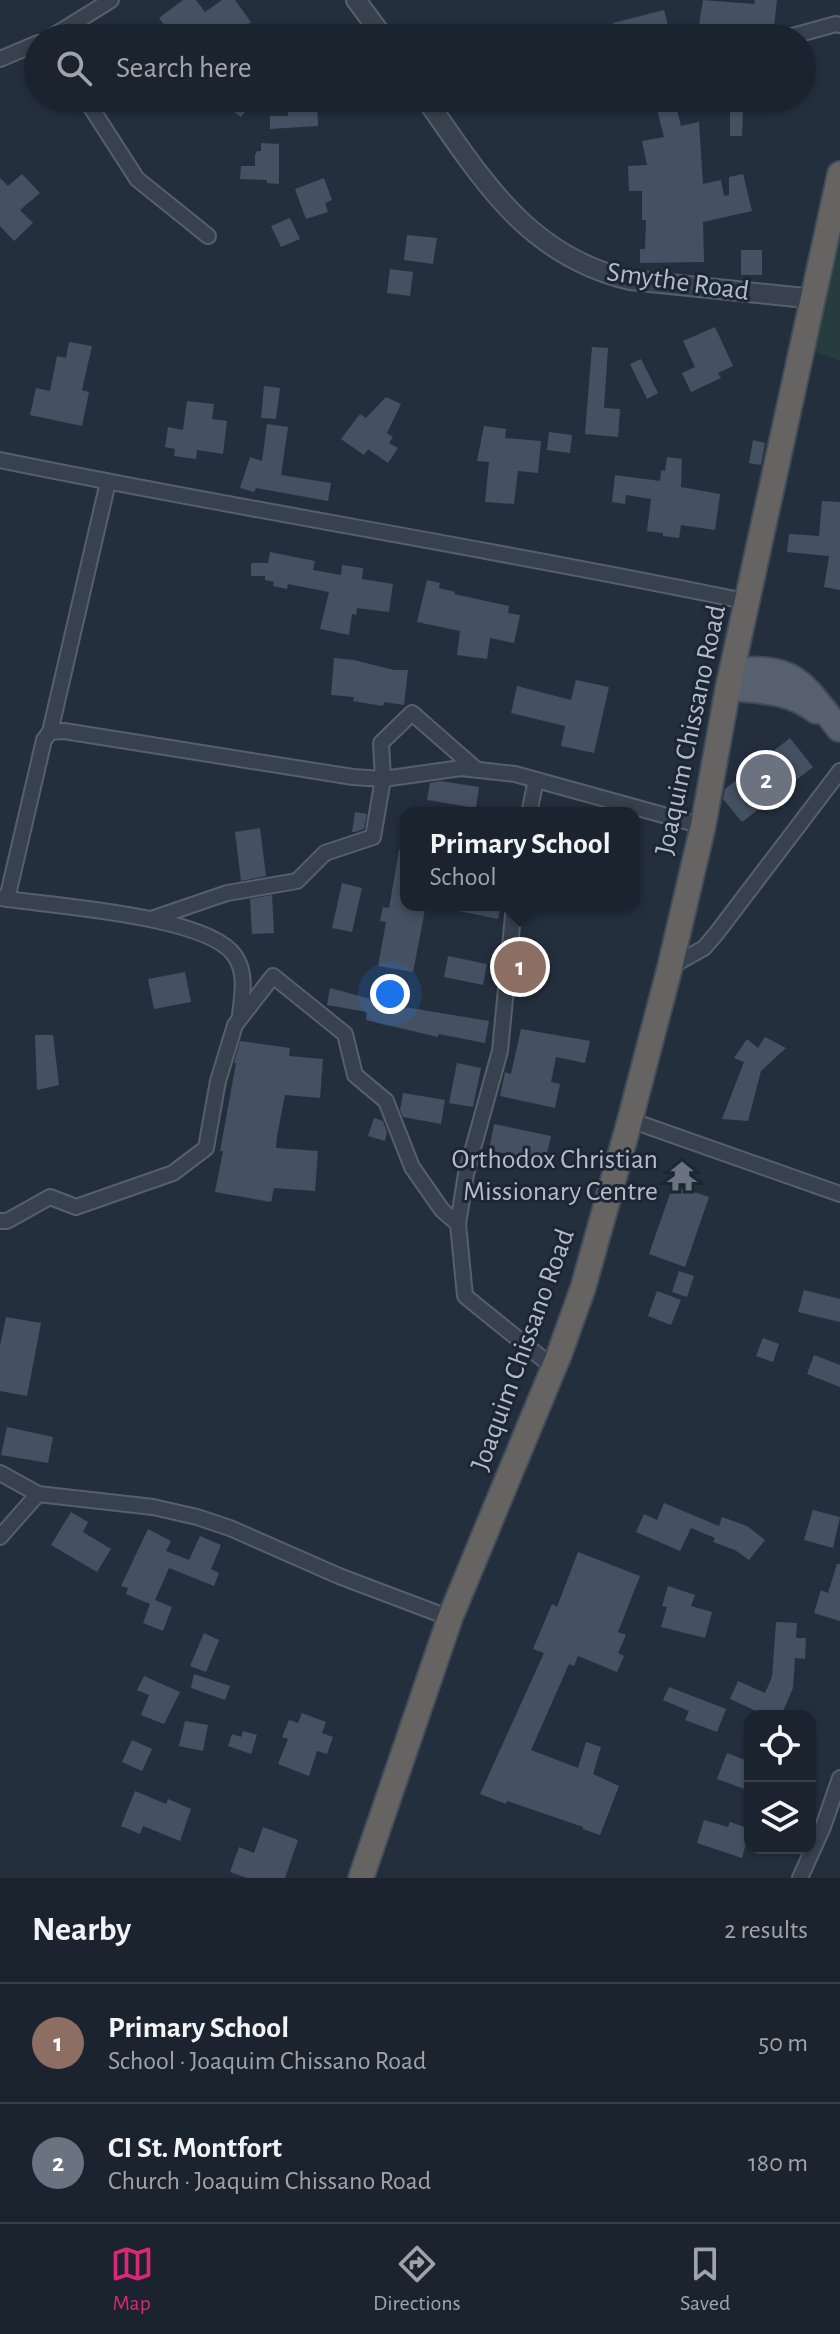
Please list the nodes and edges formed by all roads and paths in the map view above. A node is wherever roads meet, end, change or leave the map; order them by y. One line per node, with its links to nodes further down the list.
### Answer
1 (111, 0): 3 (street)
2 (356, 0): 4 (street)
3 (75, 24)
4 (374, 24)
5 (840, 25): 6 (street)
6 (816, 29)
7 (24, 49): 8 (street)
8 (0, 59)
9 (94, 112): 12 (street)
10 (435, 112): 13 (street, Smythe Road)
11 (840, 174): 13 (highway, Joaquim Chissano Road)
12 (208, 236)
13 (815, 299): 16 (highway, Joaquim Chissano Road)
14 (0, 460): 15 (street)
15 (108, 482): 16 (street); 19 (street)
16 (749, 602): 17 (highway, Joaquim Chissano Road)
17 (730, 680): 18 (main road); 27 (highway, Joaquim Chissano Road)
18 (840, 729)
19 (50, 732): 22 (street); 28 (street)
20 (476, 769): 22 (street); 22 (street); 23 (street)
21 (840, 771): 31 (street)
22 (383, 779): 30 (street)
23 (536, 780): 24 (street); 25 (street)
24 (530, 807)
25 (634, 807)
26 (640, 809): 27 (street)
27 (703, 826): 31 (highway, Joaquim Chissano Road)
28 (3, 898): 30 (street)
29 (513, 911): 36 (street)
30 (151, 919): 32 (street)
31 (670, 967): 33 (highway, Joaquim Chissano Road)
32 (239, 1017): 35 (street); 36 (street)
33 (630, 1120): 34 (street); 37 (highway, Joaquim Chissano Road)
34 (840, 1194)
35 (0, 1221)
36 (458, 1224): 37 (street)
37 (554, 1368): 41 (highway, Joaquim Chissano Road)
38 (0, 1473): 39 (street)
39 (38, 1494): 40 (street); 41 (street)
40 (0, 1537)
41 (450, 1618): 43 (highway, Joaquim Chissano Road)
42 (840, 1778): 44 (street)
43 (361, 1878)
44 (800, 1878)

